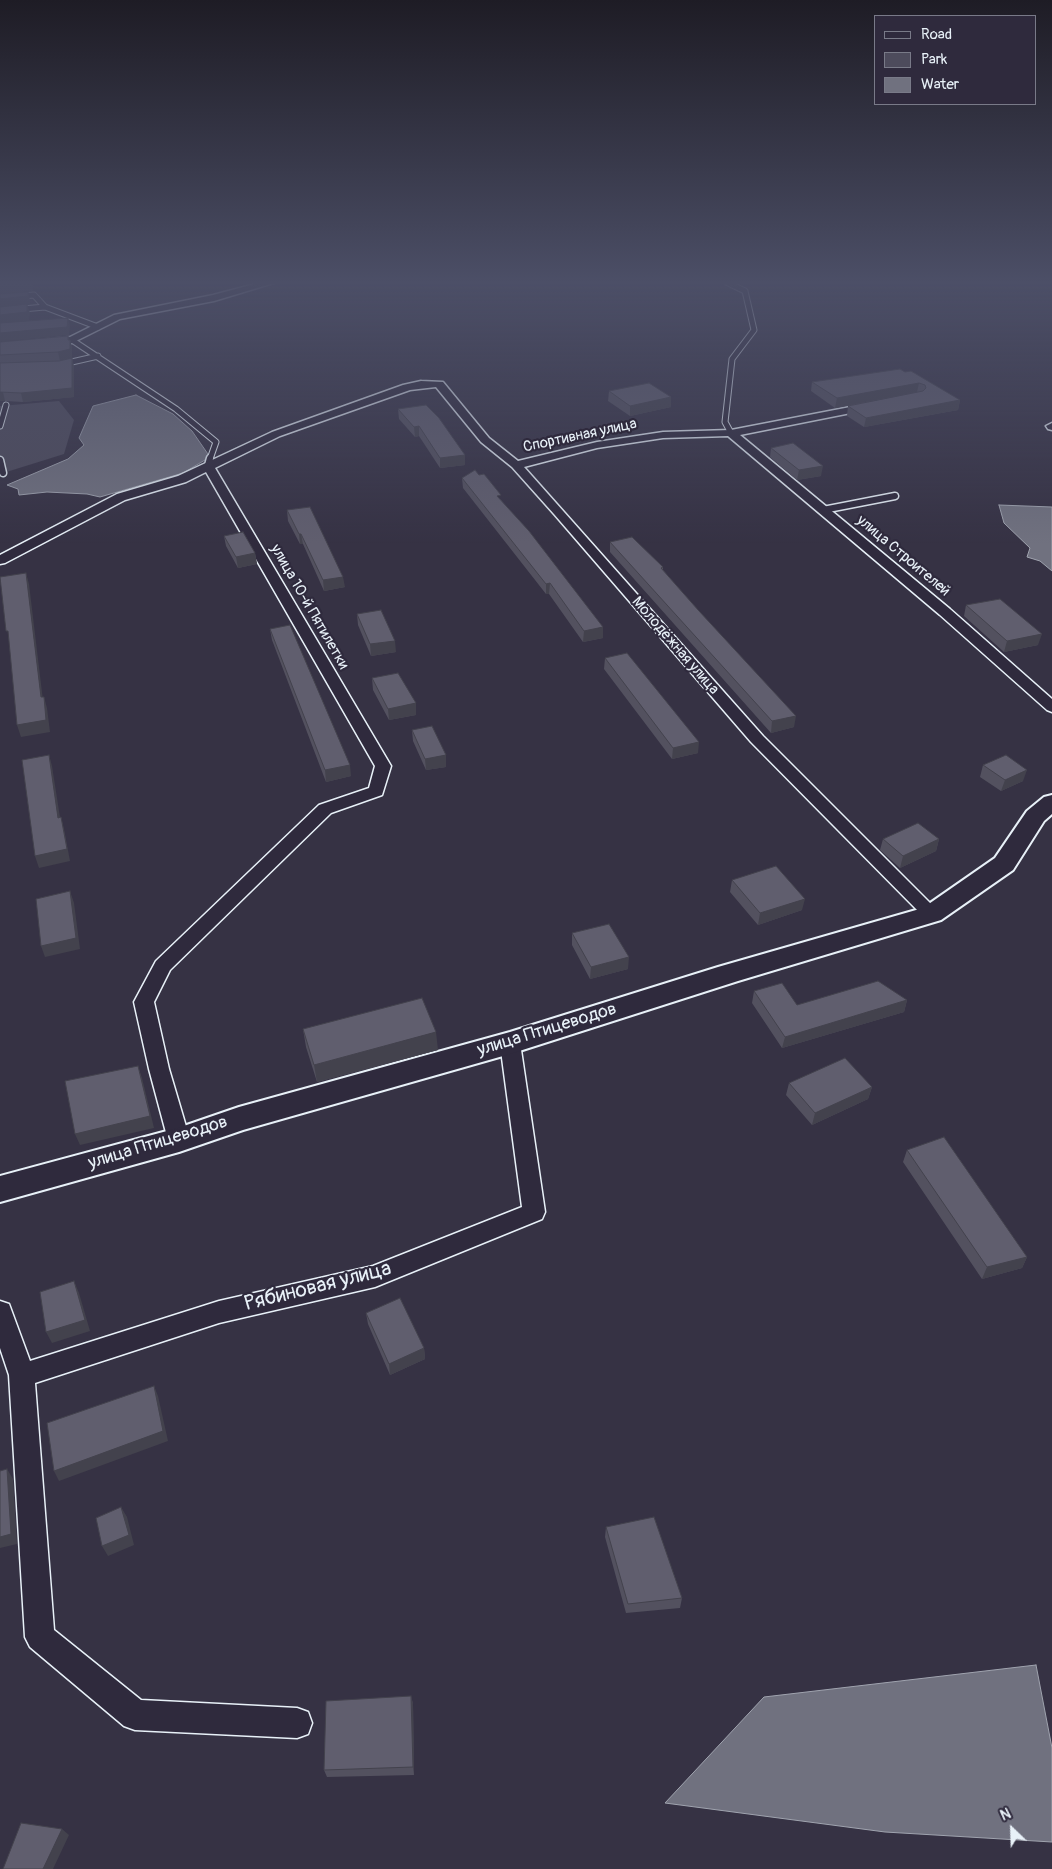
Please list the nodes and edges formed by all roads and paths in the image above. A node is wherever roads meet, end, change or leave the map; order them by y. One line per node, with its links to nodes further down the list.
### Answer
1 (117, 369): 9 (lane)
2 (731, 369): 6 (lane)
3 (6, 405): 5 (lane)
4 (878, 405): 6 (street, Спортивная улица)
5 (0, 426)
6 (731, 433): 8 (street, Спортивная улица); 12 (street, улица Строителей)
7 (0, 460): 10 (lane)
8 (516, 464): 9 (street, Молодёжная улица); 16 (street, Молодёжная улица)
9 (208, 465): 13 (street); 18 (street, улица 10-й Пятилетки)
10 (3, 473)
11 (895, 496): 12 (lane)
12 (823, 510): 14 (street, улица Строителей)
13 (0, 560)
14 (1052, 707)
15 (1052, 802): 16 (street, улица Птицеводов)
16 (932, 914): 17 (street, улица Птицеводов)
17 (510, 1043): 18 (street, улица Птицеводов); 21 (street, Рябиновая улица)
18 (179, 1140): 19 (street, улица Птицеводов)
19 (0, 1189)
20 (0, 1312): 21 (street)
21 (22, 1375): 22 (street)
22 (297, 1723)

